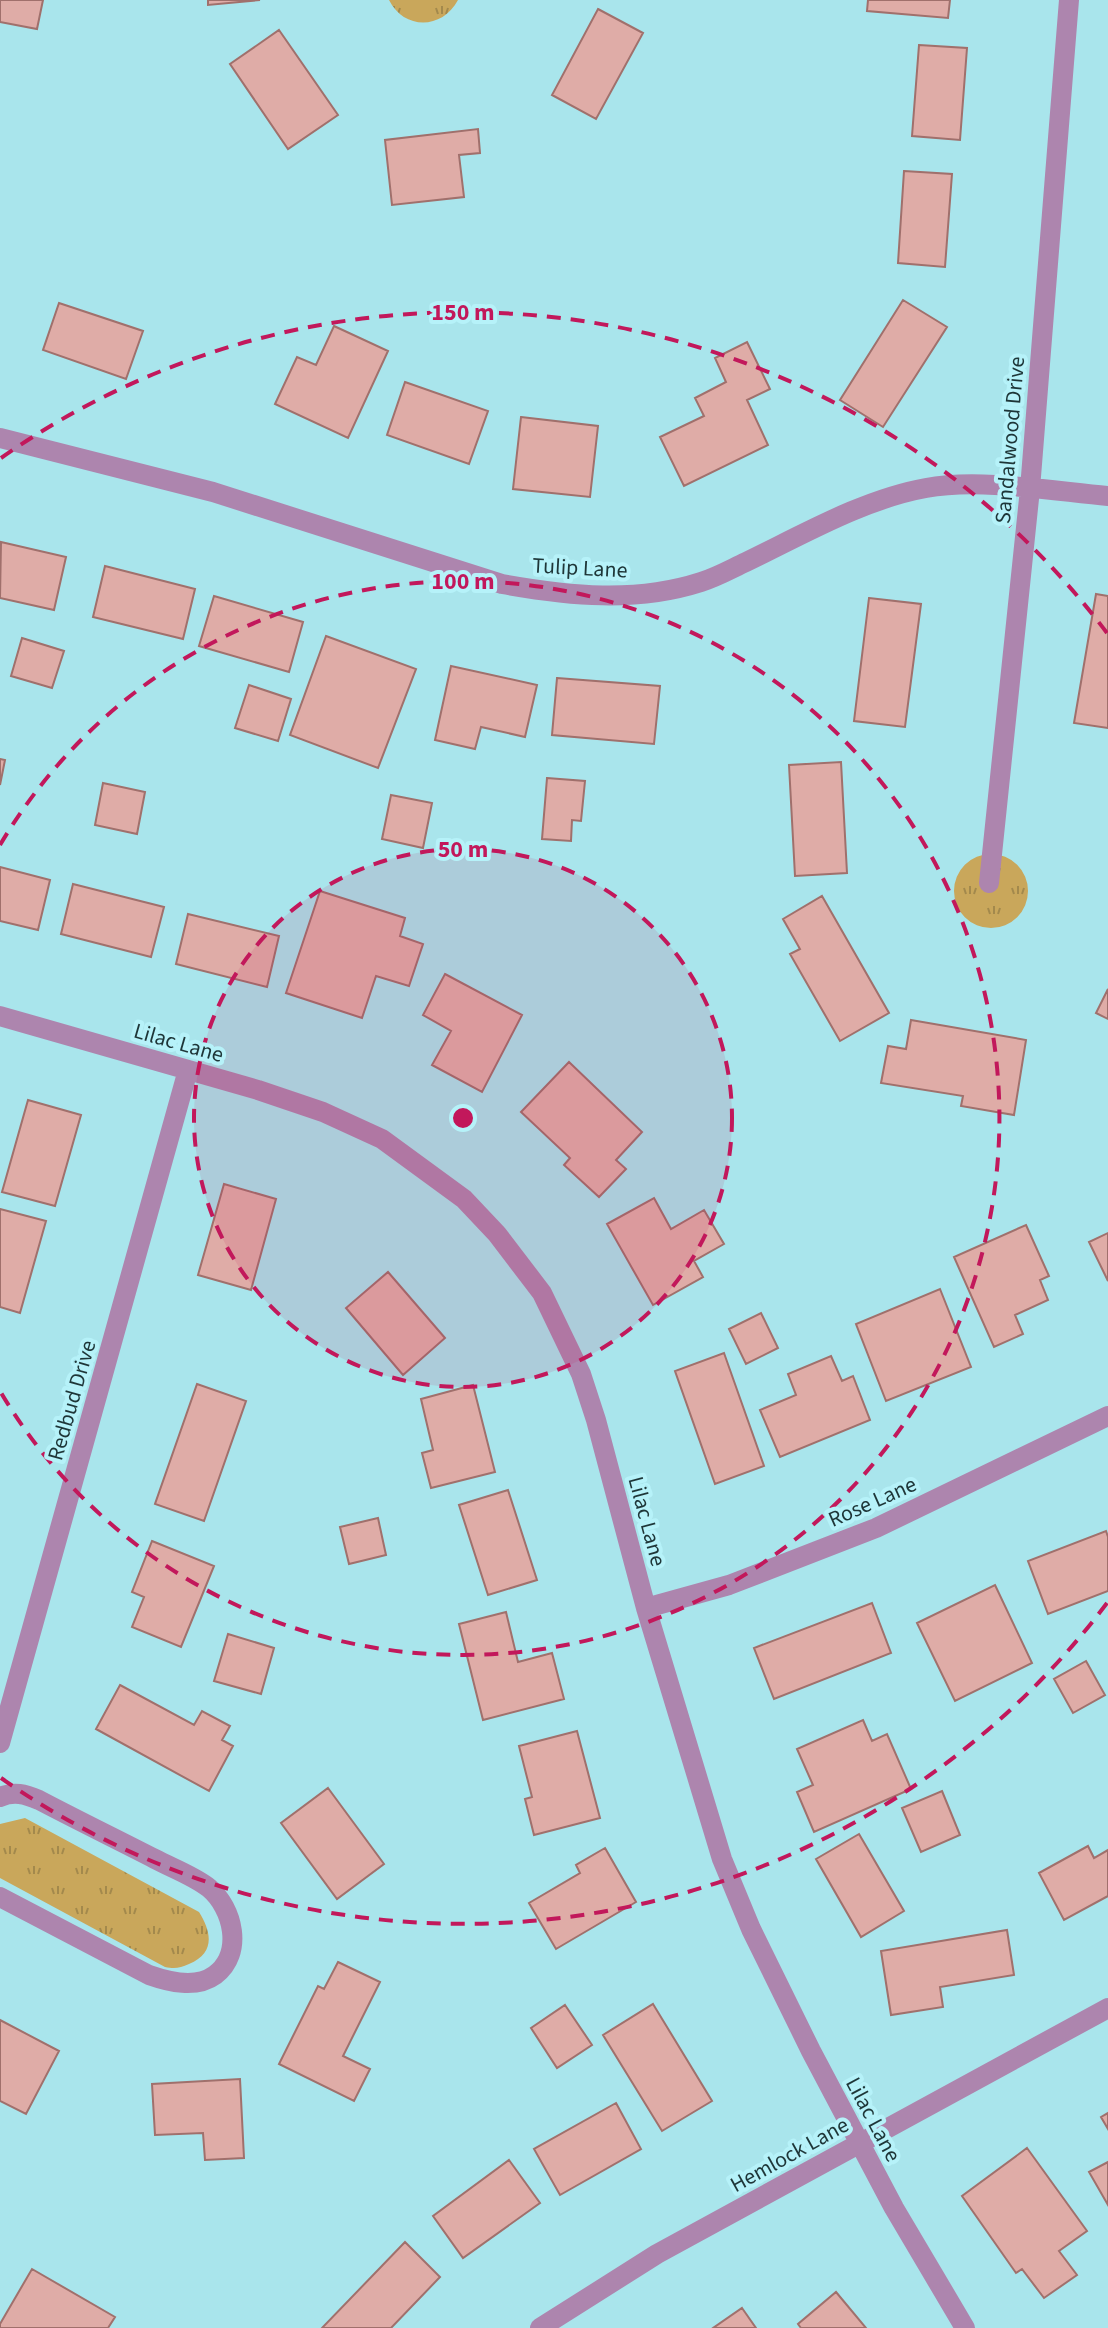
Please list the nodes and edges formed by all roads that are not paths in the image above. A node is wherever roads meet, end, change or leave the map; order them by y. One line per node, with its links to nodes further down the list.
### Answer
1 (1069, 0): 3 (street, Sandalwood Drive)
2 (0, 438): 3 (street, Tulip Lane)
3 (1030, 489): 4 (street, Tulip Lane); 5 (street, Sandalwood Drive)
4 (1108, 496)
5 (989, 883)
6 (0, 1016): 7 (street, Lilac Lane)
7 (188, 1070): 9 (street, Lilac Lane); 10 (street, Redbud Drive)
8 (1108, 1416): 9 (street, Rose Lane)
9 (646, 1608): 14 (street, Lilac Lane)
10 (0, 1743)
11 (0, 1797): 12 (street)
12 (0, 1897)
13 (1108, 2008): 14 (street, Hemlock Lane)
14 (859, 2143): 15 (street, Hemlock Lane); 16 (street, Lilac Lane)
15 (540, 2328)
16 (965, 2328)

